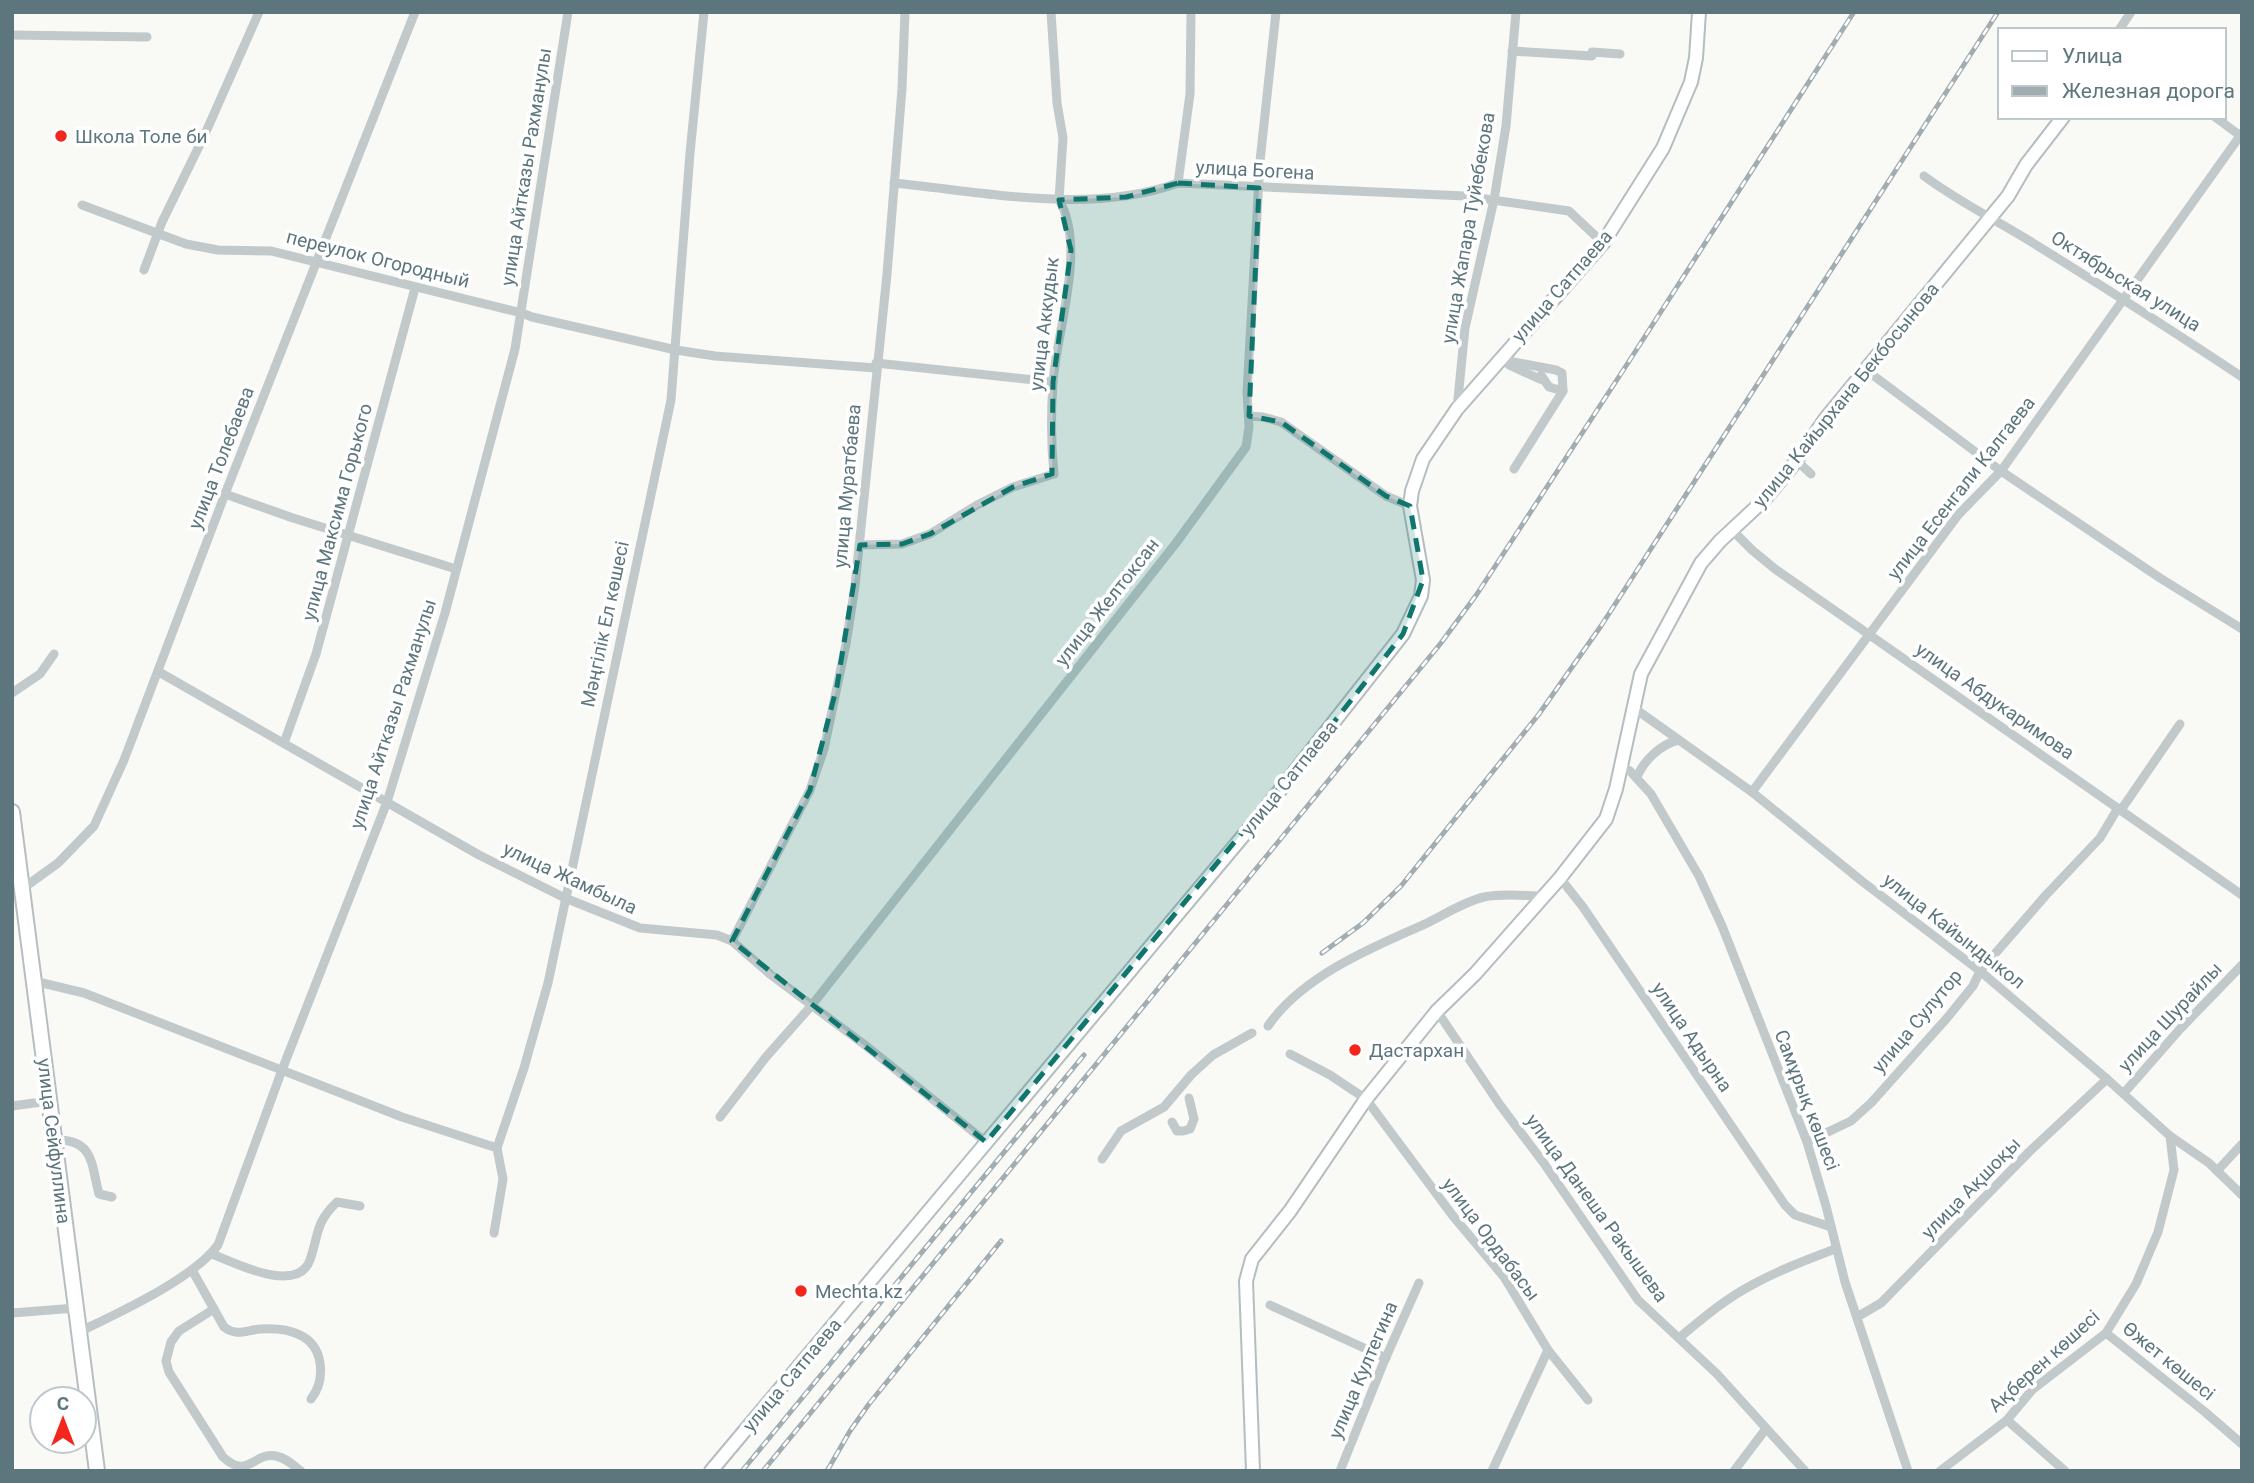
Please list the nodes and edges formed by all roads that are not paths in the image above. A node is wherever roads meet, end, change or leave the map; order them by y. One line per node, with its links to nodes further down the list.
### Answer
1 (259, 12): 28 (street)
2 (415, 12): 30 (street, улица Толебаева)
3 (568, 12): 34 (street, улица Айтказы Рахманулы)
4 (704, 12): 35 (street, Мәңгілік Ел көшесі)
5 (905, 12): 21 (street, улица Муратбаева)
6 (1051, 12): 24 (street, улица Аккудык)
7 (1191, 12): 22 (street)
8 (1276, 12): 23 (street, улица Желтоксан)
9 (1516, 12): 15 (street, улица Жапара Туйебекова)
10 (1699, 12): 29 (street, улица Сатпаева)
11 (2131, 12): 12 (street)
12 (2120, 28)
13 (12, 35): 14 (street)
14 (147, 37)
15 (1512, 51): 16 (street); 25 (street, улица Жапара Туйебекова)
16 (1620, 54)
17 (2061, 119): 27 (street, улица Кайырхана Бекбосынова)
18 (2218, 119): 19 (street)
19 (2241, 135): 33 (street, улица Есенгали Калгаева)
20 (1924, 176): 27 (street, Октябрьская улица)
21 (894, 183): 24 (street, улица Богена); 37 (street, улица Муратбаева)
22 (1178, 183): 23 (street, улица Богена); 24 (street, улица Богена)
23 (1259, 188): 25 (street, улица Богена); 45 (street, улица Желтоксан)
24 (1059, 200): 42 (street, улица Аккудык)
25 (1494, 200): 29 (street, улица Богена); 44 (street, улица Жапара Туйебекова)
26 (82, 205): 28 (street, переулок Огородный)
27 (1991, 217): 33 (street, Октябрьская улица); 39 (street, улица Кайырхана Бекбосынова)
28 (157, 235): 30 (street, переулок Огородный); 31 (street)
29 (1603, 243): 36 (street, улица Сатпаева)
30 (317, 262): 32 (street, переулок Огородный); 50 (street, улица Толебаева)
31 (144, 270)
32 (415, 288): 34 (street, переулок Огородный); 53 (street, улица Максима Горького)
33 (2123, 299): 40 (street, Октябрьская улица); 48 (street, улица Есенгали Калгаева)
34 (522, 313): 35 (street, переулок Огородный); 55 (street, улица Айтказы Рахманулы)
35 (676, 350): 37 (street, переулок Огородный); 76 (street, Мәңгілік Ел көшесі)
36 (1498, 359): 38 (street); 41 (street); 44 (street, улица Сатпаева)
37 (876, 366): 42 (street, переулок Огородный); 54 (street, улица Муратбаева)
38 (1542, 368): 41 (street); 43 (street)
39 (1866, 370): 46 (street, улица Кайырхана Бекбосынова); 48 (street)
40 (2242, 377)
41 (1542, 380): 43 (street)
42 (1053, 382): 54 (street, улица Аккудык)
43 (1563, 391): 47 (street)
44 (1457, 409): 51 (street, улица Сатпаева)
45 (1249, 416): 51 (street); 81 (street, улица Желтоксан)
46 (1796, 460): 49 (street); 52 (street, улица Кайырхана Бекбосынова)
47 (1514, 469)
48 (2001, 471): 56 (street); 57 (street, улица Есенгали Калгаева)
49 (1811, 474)
50 (225, 494): 53 (street); 59 (street, улица Толебаева)
51 (1410, 506): 97 (street, улица Сатпаева)
52 (1733, 531): 57 (street, улица Абдукаримова); 61 (street, улица Кайырхана Бекбосынова)
53 (348, 535): 55 (street); 64 (street, улица Максима Горького)
54 (860, 545): 77 (street, улица Муратбаева)
55 (456, 569): 68 (street, улица Айтказы Рахманулы)
56 (2242, 629)
57 (1870, 635): 67 (street, улица Есенгали Калгаева); 69 (street, улица Абдукаримова)
58 (54, 654): 60 (street)
59 (159, 672): 64 (street, улица Жамбыла); 73 (street, улица Толебаева)
60 (12, 693)
61 (1634, 708): 63 (street, улица Кайындыкол); 65 (street, улица Кайырхана Бекбосынова)
62 (2179, 724): 69 (street, улица Сулутор)
63 (1679, 740): 66 (street); 67 (street, улица Кайындыкол)
64 (285, 743): 68 (street, улица Жамбыла)
65 (1622, 766): 66 (street, Самұрық көшесі); 72 (street, улица Кайырхана Бекбосынова)
66 (1637, 777): 98 (street, Самұрық көшесі)
67 (1752, 792): 79 (street, улица Кайындыкол)
68 (387, 802): 76 (street, улица Жамбыла); 86 (street, улица Айтказы Рахманулы)
69 (2119, 809): 74 (street, улица Абдукаримова); 79 (street, улица Сулутор)
70 (12, 812): 71 (main road, улица Сейфуллина)
71 (14, 843): 73 (main road, улица Сейфуллина)
72 (1560, 878): 75 (street, улица Кайырхана Бекбосынова); 106 (street, улица Адырна)
73 (22, 889): 80 (main road, улица Сейфуллина)
74 (2242, 895)
75 (1544, 896): 82 (street, улица Кайырхана Бекбосынова); 83 (street)
76 (565, 898): 77 (street, улица Жамбыла); 100 (street, Мәңгілік Ел көшесі)
77 (732, 941): 81 (street, улица Жамбыла)
78 (2242, 965): 88 (street, улица Шурайлы)
79 (1980, 971): 87 (street, улица Кайындыкол); 98 (street, улица Сулутор)
80 (34, 981): 86 (street); 91 (main road, улица Сейфуллина)
81 (812, 1005): 93 (street, улица Желтоксан); 97 (street, улица Жамбыла)
82 (1437, 1011): 90 (street, улица Кайырхана Бекбосынова); 119 (street, улица Данеша Ракышева)
83 (1268, 1026)
84 (1252, 1032): 101 (street)
85 (1290, 1054): 90 (street)
86 (282, 1070): 100 (street); 109 (street, улица Айтказы Рахманулы)
87 (2107, 1079): 88 (street, улица Кайындыкол); 116 (street, улица Ақшоқы)
88 (2124, 1093): 95 (street, улица Кайындыкол)
89 (1189, 1098): 94 (street)
90 (1366, 1099): 120 (street, улица Ордабасы); 130 (street, улица Кайырхана Бекбосынова)
91 (49, 1101): 92 (street); 96 (main road, улица Сейфуллина)
92 (12, 1106)
93 (720, 1117)
94 (1172, 1122)
95 (2171, 1136): 102 (street, улица Кайындыкол); 118 (street, Ақберен көшесі)
96 (54, 1140): 104 (street); 113 (main road, улица Сейфуллина)
97 (986, 1142): 129 (street, улица Сатпаева)
98 (1807, 1142): 106 (street, Самұрық көшесі)
99 (2242, 1144): 102 (street)
100 (496, 1148): 107 (street, Мәңгілік Ел көшесі)
101 (1102, 1159)
102 (2217, 1171): 103 (street, улица Кайындыкол)
103 (2242, 1195)
104 (112, 1197)
105 (360, 1206): 109 (street)
106 (1831, 1227): 108 (street, Самұрық көшесі)
107 (494, 1233)
108 (1835, 1249): 116 (street, Самұрық көшесі); 119 (street)
109 (212, 1254): 110 (street, улица Айтказы Рахманулы)
110 (192, 1270): 114 (street); 117 (street, улица Айтказы Рахманулы)
111 (1419, 1283): 121 (street, улица Култегина)
112 (1270, 1305): 121 (street)
113 (76, 1308): 115 (street); 117 (main road, улица Сейфуллина)
114 (214, 1310): 122 (street); 128 (street)
115 (12, 1313)
116 (1857, 1317): 135 (street, Самұрық көшесі)
117 (79, 1332): 127 (main road, улица Сейфуллина)
118 (2106, 1333): 124 (street, Ақберен көшесі); 126 (street, Өжет көшесі)
119 (1679, 1338): 125 (street, улица Данеша Ракышева)
120 (1548, 1350): 123 (street, улица Ордабасы); 132 (street)
121 (1385, 1358): 131 (street, улица Култегина)
122 (311, 1399)
123 (1588, 1400)
124 (2007, 1420): 136 (street, Ақберен көшесі); 137 (street)
125 (1765, 1430): 133 (street); 134 (street, улица Данеша Ракышева)
126 (2242, 1444)
127 (97, 1471)
128 (301, 1471)
129 (712, 1471)
130 (1253, 1471)
131 (1340, 1471)
132 (1492, 1471)
133 (1734, 1471)
134 (1805, 1471)
135 (1908, 1471)
136 (1940, 1471)
137 (2065, 1471)

